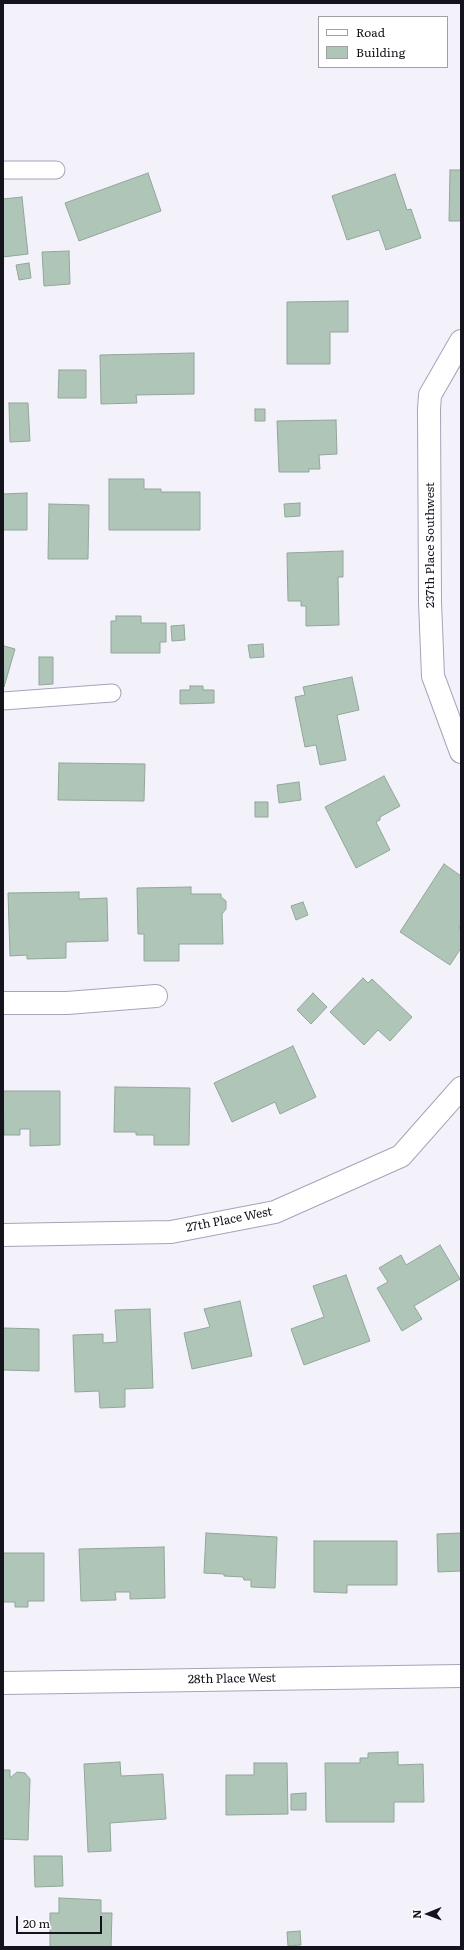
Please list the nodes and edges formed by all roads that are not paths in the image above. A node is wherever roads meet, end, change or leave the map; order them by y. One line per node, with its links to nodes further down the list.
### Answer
1 (3, 170): 2 (lane)
2 (56, 170)
3 (461, 341): 6 (street, 237th Place Southwest)
4 (112, 693): 5 (lane)
5 (3, 701)
6 (461, 752)
7 (156, 996): 8 (street)
8 (3, 1003)
9 (461, 1088): 10 (street, 27th Place West)
10 (3, 1235)
11 (461, 1676): 12 (street, 28th Place West)
12 (3, 1683)

